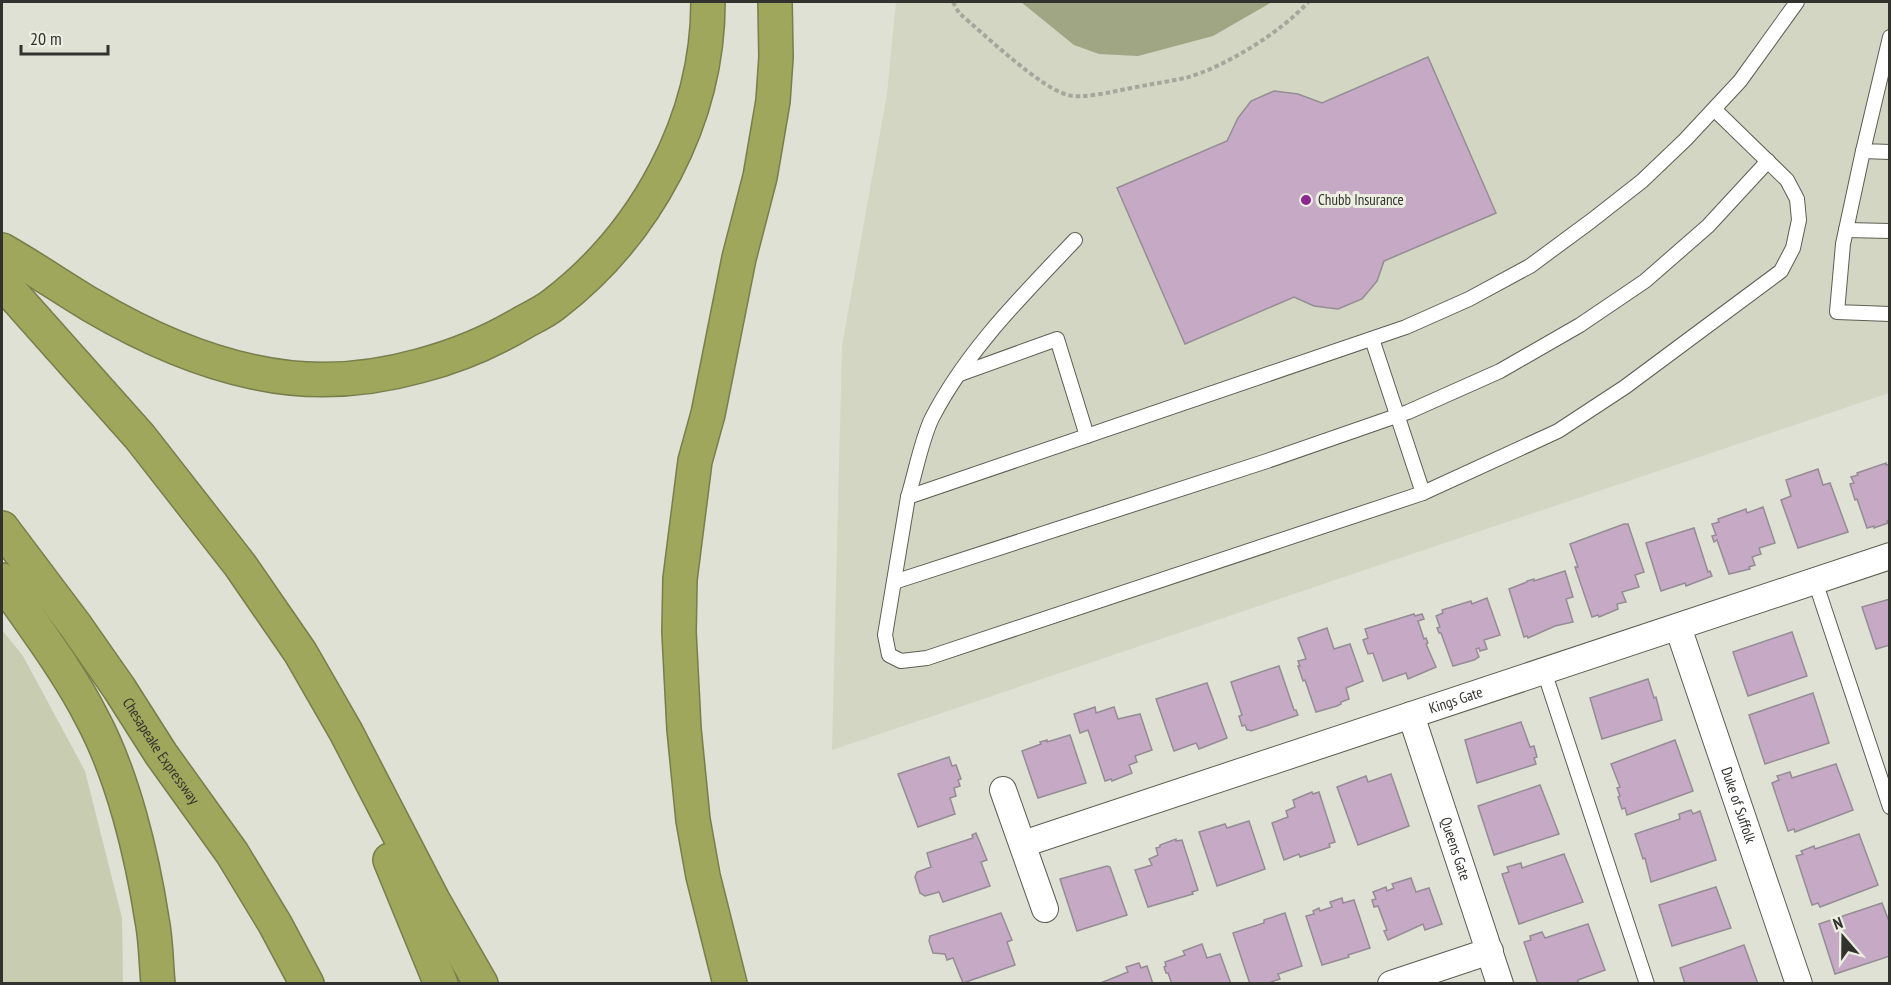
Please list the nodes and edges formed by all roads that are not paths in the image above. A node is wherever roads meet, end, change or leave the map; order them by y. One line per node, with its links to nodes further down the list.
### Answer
1 (708, 2): 13 (highway)
2 (775, 2): 42 (highway)
3 (1797, 2): 6 (lane)
4 (1890, 37): 5 (lane)
5 (1886, 69): 7 (lane)
6 (1714, 108): 9 (lane); 16 (lane)
7 (1863, 151): 8 (lane); 10 (lane)
8 (1890, 152)
9 (1768, 161): 18 (lane); 20 (lane)
10 (1846, 230): 11 (lane); 15 (lane)
11 (1890, 231)
12 (1075, 240): 17 (lane)
13 (2, 250)
14 (2, 282): 22 (highway)
15 (1890, 314)
16 (1372, 339): 18 (lane); 19 (lane)
17 (960, 374): 19 (lane); 21 (lane)
18 (1397, 415): 20 (lane); 27 (lane)
19 (1087, 436): 21 (lane)
20 (1423, 493): 27 (lane)
21 (908, 497): 27 (lane)
22 (210, 526): 34 (highway); 39 (highway)
23 (2, 528): 38 (highway, Chesapeake Expressway)
24 (1890, 556): 26 (street, Kings Gate)
25 (2, 580): 37 (highway)
26 (1815, 581): 28 (street, Kings Gate); 32 (lane)
27 (894, 582)
28 (1678, 627): 29 (street, Kings Gate); 46 (street, Duke of Suffolk)
29 (1544, 671): 30 (street, Kings Gate); 45 (lane)
30 (1411, 715): 33 (street, Kings Gate); 36 (street, Queens Gate)
31 (1004, 790): 33 (street)
32 (1890, 807)
33 (1023, 844): 35 (street)
34 (434, 902): 40 (highway); 41 (highway)
35 (1045, 909)
36 (1490, 951): 43 (street); 44 (street, Queens Gate)
37 (158, 984)
38 (308, 984)
39 (441, 984)
40 (472, 984)
41 (481, 984)
42 (730, 984)
43 (1391, 984)
44 (1500, 984)
45 (1647, 984)
46 (1799, 984)

